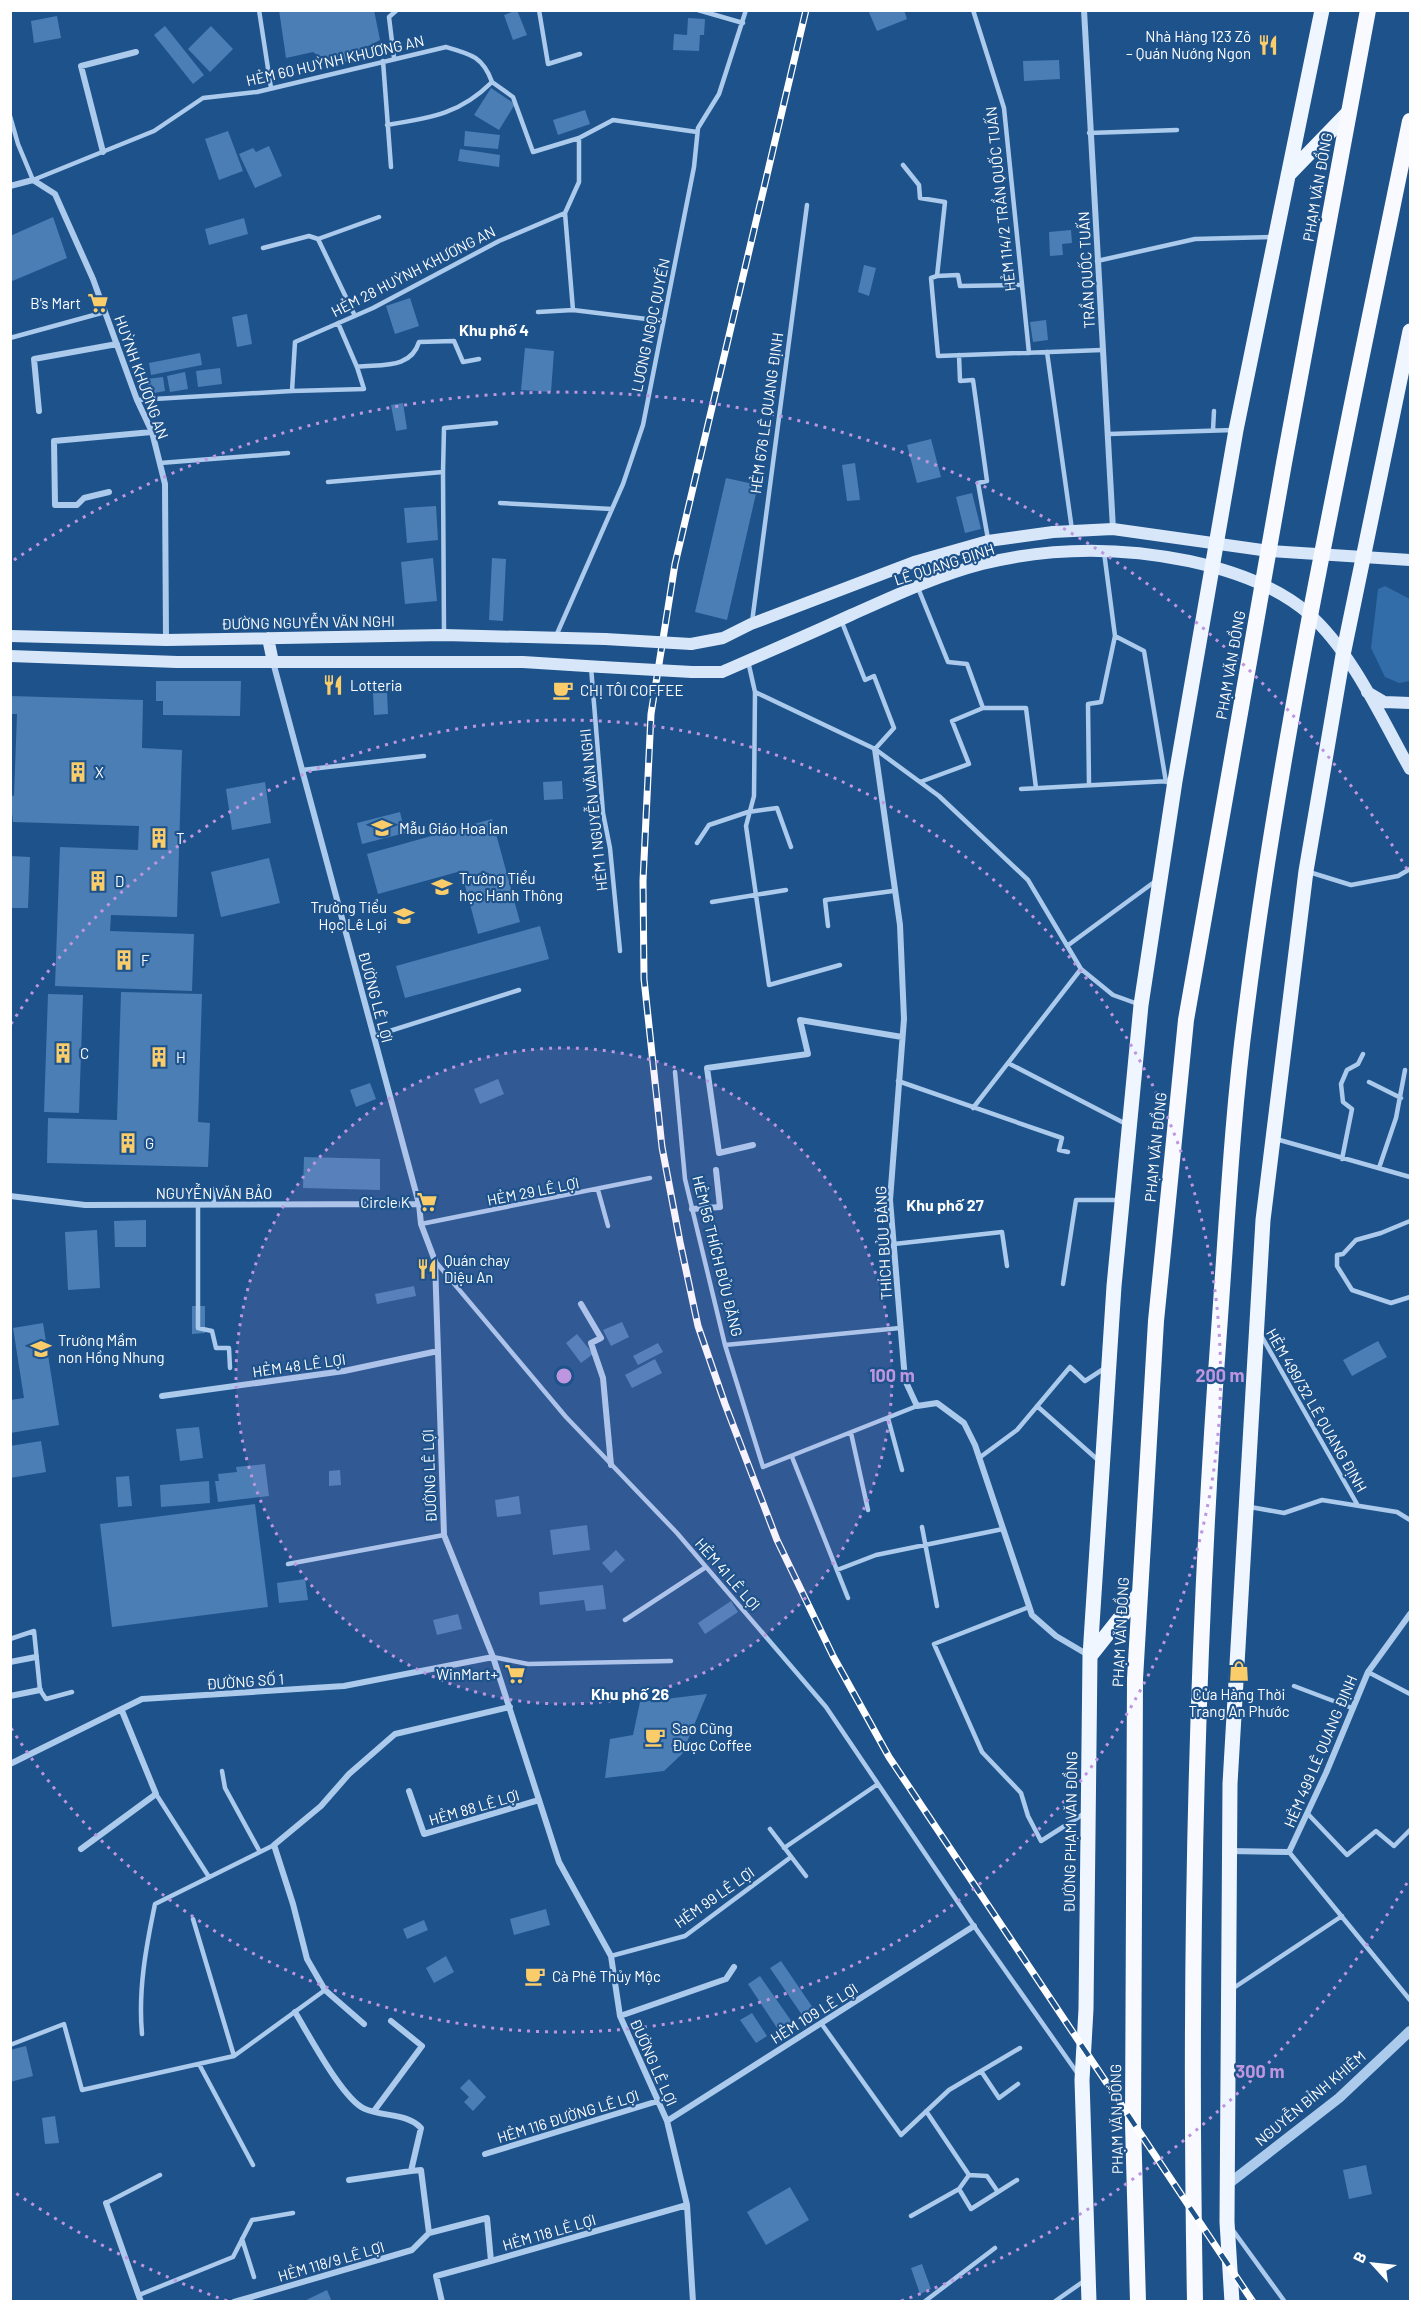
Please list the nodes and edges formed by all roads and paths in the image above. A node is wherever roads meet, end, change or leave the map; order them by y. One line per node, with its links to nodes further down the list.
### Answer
1 (259, 10): 16 (lane)
2 (397, 10): 13 (lane)
3 (539, 10): 12 (lane)
4 (698, 10): 10 (lane)
5 (746, 10): 10 (lane, LƯƠNG NGỌC QUYẾN)
6 (973, 10): 39 (lane, HẺM 114/2 TRẦN QUỐC TUẤN)
7 (1084, 10): 23 (street, TRẦN QUỐC TUẤN)
8 (1322, 10): 28 (main road, PHẠM VĂN ĐỒNG)
9 (1368, 10): 17 (highway, PHẠM VĂN ĐỒNG)
10 (743, 23): 22 (lane, LƯƠNG NGỌC QUYẾN)
11 (136, 52): 25 (street)
12 (580, 54)
13 (394, 58): 14 (lane, HẺM 60 HUỲNH KHƯƠNG AN); 15 (lane, HẺM 60 HUỲNH KHƯƠNG AN)
14 (383, 61): 16 (lane, HẺM 60 HUỲNH KHƯƠNG AN); 20 (lane)
15 (492, 82): 20 (lane); 24 (lane, HẺM 60 HUỲNH KHƯƠNG AN)
16 (271, 88): 25 (lane, HẺM 60 HUỲNH KHƯƠNG AN)
17 (1349, 112): 28 (main road); 76 (highway, PHẠM VĂN ĐỒNG)
18 (10, 116): 29 (lane)
19 (1410, 122): 77 (highway)
20 (387, 125): 27 (lane)
21 (1177, 130): 23 (lane)
22 (697, 132): 24 (lane); 44 (lane, LƯƠNG NGỌC QUYẾN)
23 (1089, 133): 37 (street, TRẦN QUỐC TUẤN)
24 (579, 138): 32 (lane)
25 (103, 152): 29 (lane, HẺM 60 HUỲNH KHƯƠNG AN)
26 (903, 165): 38 (lane)
27 (391, 167)
28 (1288, 175): 34 (main road, PHẠM VĂN ĐỒNG)
29 (33, 180): 30 (street); 41 (street, HUỲNH KHƯƠNG AN)
30 (10, 186)
31 (807, 204): 85 (lane, HẺM 676 LÊ QUANG ĐỊNH)
32 (564, 213): 40 (lane); 43 (lane, HẺM 28 HUỲNH KHƯƠNG AN)
33 (379, 218): 35 (lane)
34 (1275, 237): 37 (lane); 61 (main road, PHẠM VĂN ĐỒNG)
35 (318, 239): 36 (lane); 43 (lane)
36 (263, 248)
37 (1097, 261): 49 (street, TRẦN QUỐC TUẤN)
38 (937, 276): 39 (lane); 52 (lane)
39 (1022, 285): 51 (lane, HẺM 114/2 TRẦN QUỐC TUẤN)
40 (573, 310): 42 (lane); 44 (lane)
41 (105, 312): 47 (lane); 48 (street, HUỲNH KHƯƠNG AN)
42 (538, 312)
43 (355, 316): 45 (lane, HẺM 28 HUỲNH KHƯƠNG AN)
44 (663, 321): 70 (lane, LƯƠNG NGỌC QUYẾN)
45 (338, 323): 54 (lane); 55 (lane, HẺM 28 HUỲNH KHƯƠNG AN)
46 (1410, 331): 78 (main road)
47 (10, 338)
48 (117, 344): 56 (street, HUỲNH KHƯƠNG AN); 57 (street)
49 (1102, 350): 50 (lane); 63 (street, TRẦN QUỐC TUẤN)
50 (1047, 352): 51 (lane); 72 (lane)
51 (1029, 353): 52 (lane)
52 (959, 355): 73 (lane)
53 (479, 359): 54 (lane)
54 (357, 367): 55 (lane)
55 (292, 392): 56 (lane)
56 (137, 400): 62 (street, HUỲNH KHƯƠNG AN)
57 (39, 411)
58 (1214, 411): 60 (lane)
59 (496, 423): 66 (lane)
60 (1213, 430): 61 (lane); 63 (lane)
61 (1236, 430): 74 (main road, PHẠM VĂN ĐỒNG)
62 (152, 432): 65 (street, HUỲNH KHƯƠNG AN); 68 (street)
63 (1109, 434): 71 (street, TRẦN QUỐC TUẤN)
64 (288, 453): 65 (lane)
65 (160, 463): 92 (street, HUỲNH KHƯƠNG AN)
66 (443, 472): 67 (lane); 86 (lane)
67 (328, 482)
68 (109, 492)
69 (500, 503): 70 (lane)
70 (612, 509): 90 (lane, LƯƠNG NGỌC QUYẾN)
71 (1113, 529): 72 (main road, LÊ QUANG ĐỊNH); 74 (main road, LÊ QUANG ĐỊNH)
72 (1072, 530): 73 (main road, LÊ QUANG ĐỊNH)
73 (988, 541): 85 (main road, LÊ QUANG ĐỊNH)
74 (1216, 544): 76 (main road, LÊ QUANG ĐỊNH); 80 (main road, PHẠM VĂN ĐỒNG)
75 (1103, 550): 80 (main road, LÊ QUANG ĐỊNH); 81 (main road, LÊ QUANG ĐỊNH); 88 (lane)
76 (1269, 550): 77 (main road, LÊ QUANG ĐỊNH); 82 (highway, PHẠM VĂN ĐỒNG)
77 (1322, 554): 78 (main road, LÊ QUANG ĐỊNH); 83 (highway)
78 (1363, 557): 79 (main road, LÊ QUANG ĐỊNH); 93 (main road)
79 (1410, 560)
80 (1213, 566): 82 (main road, LÊ QUANG ĐỊNH); 106 (main road, PHẠM VĂN ĐỒNG)
81 (917, 586): 84 (main road, LÊ QUANG ĐỊNH); 101 (lane)
82 (1262, 586): 83 (main road, LÊ QUANG ĐỊNH); 191 (highway, PHẠM VĂN ĐỒNG)
83 (1309, 615): 93 (main road, LÊ QUANG ĐỊNH); 287 (highway)
84 (841, 620): 95 (main road, LÊ QUANG ĐỊNH); 102 (lane)
85 (752, 624): 91 (main road, LÊ QUANG ĐỊNH, bridge)
86 (444, 635): 89 (main road, ĐƯỜNG NGUYỄN VĂN NGHI); 90 (main road, ĐƯỜNG NGUYỄN VĂN NGHI)
87 (10, 636): 92 (main road, ĐƯỜNG NGUYỄN VĂN NGHI)
88 (1115, 636): 106 (lane); 108 (lane)
89 (268, 638): 92 (main road, ĐƯỜNG NGUYỄN VĂN NGHI); 96 (main road)
90 (555, 638): 91 (main road, ĐƯỜNG NGUYỄN VĂN NGHI)
91 (605, 639)
92 (166, 640)
93 (1343, 655): 99 (main road, LÊ QUANG ĐỊNH); 115 (main road)
94 (10, 656): 96 (main road)
95 (748, 661): 97 (main road, LÊ QUANG ĐỊNH, bridge); 98 (lane)
96 (273, 662): 97 (main road); 105 (street, ĐƯỜNG LÊ LỢI)
97 (596, 667): 123 (lane, HẺM 1 NGUYỄN VĂN NGHI)
98 (755, 692): 102 (lane); 111 (lane)
99 (1366, 692): 100 (main road); 104 (main road, LÊ QUANG ĐỊNH)
100 (1410, 703)
101 (983, 708): 107 (lane); 110 (lane)
102 (875, 749): 107 (lane); 118 (street, THÍCH BỬU ĐĂNG)
103 (424, 756): 105 (lane)
104 (1410, 769)
105 (302, 770): 128 (street, ĐƯỜNG LÊ LỢI)
106 (1171, 781): 108 (lane); 116 (main road, PHẠM VĂN ĐỒNG)
107 (920, 782): 122 (lane)
108 (1089, 785): 110 (lane)
109 (1021, 789): 110 (lane)
110 (1036, 789)
111 (748, 812): 112 (lane); 113 (lane); 119 (lane)
112 (697, 843)
113 (791, 847)
114 (1410, 869): 115 (lane)
115 (1306, 871): 139 (main road)
116 (1161, 877): 122 (lane); 127 (main road, PHẠM VĂN ĐỒNG)
117 (786, 890): 119 (lane)
118 (893, 891): 121 (lane); 129 (street, THÍCH BỬU ĐĂNG)
119 (757, 895): 120 (lane); 124 (lane)
120 (712, 902)
121 (828, 926)
122 (1067, 946): 125 (lane)
123 (620, 951)
124 (840, 965)
125 (1081, 969): 127 (lane); 131 (lane)
126 (519, 990): 128 (lane)
127 (1141, 1005): 138 (main road, PHẠM VĂN ĐỒNG)
128 (374, 1036): 151 (street, ĐƯỜNG LÊ LỢI)
129 (902, 1037): 134 (street, THÍCH BỬU ĐĂNG); 140 (street)
130 (1363, 1054): 142 (lane)
131 (1008, 1063): 137 (lane); 138 (lane)
132 (1405, 1070): 136 (lane)
133 (675, 1072): 154 (lane, HẺM 56 THÍCH BỬU ĐĂNG)
134 (897, 1080): 137 (lane); 158 (street, THÍCH BỬU ĐĂNG)
135 (1369, 1082): 136 (lane)
136 (1401, 1098): 143 (lane)
137 (973, 1108): 141 (lane)
138 (1129, 1126): 150 (main road, PHẠM VĂN ĐỒNG)
139 (1274, 1138): 142 (lane); 165 (main road)
140 (753, 1144)
141 (1068, 1152)
142 (1342, 1159): 143 (lane)
143 (1379, 1168): 145 (lane)
144 (717, 1170): 154 (street)
145 (1410, 1177)
146 (650, 1178): 148 (lane, HẺM 29 LÊ LỢI)
147 (213, 1189): 153 (lane)
148 (598, 1190): 156 (lane, HẺM 29 LÊ LỢI); 157 (lane)
149 (10, 1196): 152 (street, NGUYỄN VĂN BẢO)
150 (1122, 1200): 161 (lane); 168 (main road, PHẠM VĂN ĐỒNG)
151 (419, 1204): 153 (street, NGUYỄN VĂN BẢO); 156 (street, ĐƯỜNG LÊ LỢI)
152 (198, 1205): 153 (street, NGUYỄN VĂN BẢO); 169 (lane)
153 (213, 1205)
154 (692, 1209): 166 (lane, HẺM 56 THÍCH BỬU ĐĂNG)
155 (1410, 1221): 162 (lane)
156 (421, 1224): 159 (street, ĐƯỜNG LÊ LỢI)
157 (608, 1226)
158 (894, 1244): 160 (lane); 164 (street, THÍCH BỬU ĐĂNG)
159 (435, 1261): 167 (street, ĐƯỜNG LÊ LỢI); 178 (lane, HẺM 41 LÊ LỢI)
160 (1007, 1266)
161 (1063, 1284)
162 (1410, 1297)
163 (581, 1304): 178 (street)
164 (900, 1328): 166 (lane, HẺM 56 THÍCH BỬU ĐĂNG); 171 (street, THÍCH BỬU ĐĂNG)
165 (1256, 1328): 180 (lane, HẺM 499/32 LÊ QUANG ĐỊNH); 181 (main road)
166 (725, 1345): 175 (lane)
167 (438, 1351): 170 (street, HẺM 48 LÊ LỢI); 186 (street, ĐƯỜNG LÊ LỢI)
168 (1108, 1366): 172 (lane); 177 (main road, PHẠM VĂN ĐỒNG)
169 (230, 1368)
170 (162, 1396)
171 (917, 1406): 173 (lane); 176 (street)
172 (1037, 1406): 176 (lane); 177 (lane)
173 (888, 1418): 174 (lane); 179 (lane)
174 (851, 1433): 175 (lane); 182 (lane)
175 (792, 1457): 190 (lane)
176 (979, 1458): 185 (street)
177 (1102, 1463): 198 (main road, PHẠM VĂN ĐỒNG)
178 (611, 1465): 189 (lane, HẺM 41 LÊ LỢI)
179 (902, 1470)
180 (1357, 1504): 181 (lane, HẺM 499/32 LÊ QUANG ĐỊNH); 183 (lane, HẺM 499/32 LÊ QUANG ĐỊNH)
181 (1247, 1507): 225 (main road)
182 (868, 1510)
183 (1410, 1520)
184 (922, 1527): 187 (lane)
185 (1003, 1529): 187 (lane); 194 (street)
186 (444, 1535): 188 (lane); 200 (street, ĐƯỜNG LÊ LỢI)
187 (926, 1544): 190 (lane); 193 (lane)
188 (288, 1564)
189 (706, 1567): 196 (lane); 214 (lane, HẺM 41 LÊ LỢI)
190 (837, 1570): 192 (lane)
191 (1140, 1593): 198 (main road); 286 (highway, PHẠM VĂN ĐỒNG)
192 (848, 1598)
193 (937, 1606)
194 (1029, 1607): 198 (street); 218 (lane)
195 (1410, 1614): 203 (street, HẺM 499 LÊ QUANG ĐỊNH)
196 (625, 1620)
197 (10, 1639): 199 (lane)
198 (1090, 1656): 218 (main road, ĐƯỜNG PHẠM VĂN ĐỒNG)
199 (36, 1657): 202 (street); 205 (lane)
200 (493, 1658): 201 (lane); 209 (street, ĐƯỜNG LÊ LỢI); 211 (street, ĐƯỜNG SỐ 1)
201 (671, 1660)
202 (10, 1662)
203 (1368, 1672): 207 (lane); 210 (street, HẺM 499 LÊ QUANG ĐỊNH)
204 (1294, 1686): 210 (lane)
205 (40, 1690): 206 (lane); 208 (street)
206 (72, 1692)
207 (1410, 1694)
208 (10, 1696)
209 (510, 1707): 217 (street, ĐƯỜNG LÊ LỢI); 222 (street)
210 (1352, 1708): 219 (street, HẺM 499 LÊ QUANG ĐỊNH)
211 (122, 1710): 212 (street, ĐƯỜNG SỐ 1); 216 (street)
212 (10, 1764)
213 (222, 1771): 226 (lane)
214 (878, 1784): 223 (lane); 233 (lane, HẺM 41 LÊ LỢI)
215 (409, 1791): 217 (street, HẺM 88 LÊ LỢI)
216 (156, 1794): 224 (street); 230 (lane)
217 (539, 1800): 234 (street, ĐƯỜNG LÊ LỢI)
218 (1088, 1811): 251 (main road, ĐƯỜNG PHẠM VĂN ĐỒNG)
219 (1307, 1813): 221 (lane); 227 (street, HẺM 499 LÊ QUANG ĐỊNH)
220 (770, 1829): 223 (lane)
221 (1410, 1830)
222 (274, 1845): 226 (lane); 236 (street)
223 (784, 1848): 228 (lane)
224 (81, 1849)
225 (1230, 1851): 227 (street); 237 (main road)
226 (260, 1852): 230 (lane)
227 (1289, 1852): 231 (lane)
228 (791, 1857): 229 (lane); 234 (lane, HẺM 99 LÊ LỢI)
229 (806, 1876)
230 (209, 1877): 245 (lane)
231 (1342, 1916): 237 (lane); 238 (lane)
232 (193, 1919): 248 (lane)
233 (974, 1926): 242 (street, HẺM 109 LÊ LỢI); 251 (lane, HẺM 41 LÊ LỢI)
234 (611, 1956): 240 (street, ĐƯỜNG LÊ LỢI)
235 (734, 1967): 240 (street)
236 (325, 1990): 239 (lane); 243 (street)
237 (1227, 1992): 264 (main road)
238 (1410, 2000)
239 (295, 2012): 248 (lane); 254 (street)
240 (620, 2016): 253 (street, ĐƯỜNG LÊ LỢI)
241 (390, 2021): 254 (street)
242 (821, 2023): 255 (lane); 256 (street, HẺM 109 LÊ LỢI)
243 (364, 2024)
244 (1410, 2031): 264 (street, NGUYỄN BỈNH KHIÊM)
245 (142, 2034)
246 (10, 2045): 249 (lane)
247 (1020, 2048): 250 (lane)
248 (234, 2056): 249 (lane)
249 (199, 2064): 258 (lane)
250 (981, 2071): 252 (lane); 255 (lane)
251 (1082, 2080): 277 (main road)
252 (1018, 2084)
253 (658, 2101): 256 (street, ĐƯỜNG LÊ LỢI); 257 (street, HẺM 116 ĐƯỜNG LÊ LỢI)
254 (374, 2111): 259 (street)
255 (926, 2111): 261 (lane)
256 (667, 2121): 268 (street, ĐƯỜNG LÊ LỢI)
257 (485, 2154)
258 (253, 2165)
259 (411, 2171): 262 (street); 272 (street)
260 (160, 2175): 267 (lane)
261 (969, 2175): 265 (lane); 266 (lane)
262 (349, 2180)
263 (1017, 2180): 266 (lane)
264 (1227, 2185): 271 (main road)
265 (959, 2189): 266 (lane); 270 (lane)
266 (998, 2192)
267 (106, 2203): 278 (street)
268 (687, 2205): 275 (street, HẺM 118 LÊ LỢI); 282 (street, ĐƯỜNG LÊ LỢI)
269 (293, 2213): 273 (lane)
270 (911, 2216)
271 (1227, 2222): 288 (main road); 289 (lane)
272 (429, 2233): 275 (street, HẺM 118 LÊ LỢI); 279 (street, HẺM 118/9 LÊ LỢI)
273 (242, 2239): 276 (lane); 278 (lane)
274 (995, 2248): 283 (lane)
275 (491, 2261): 281 (street)
276 (254, 2277)
277 (1088, 2278): 284 (lane); 285 (main road)
278 (140, 2298)
279 (255, 2299): 280 (street, HẺM 118/9 LÊ LỢI)
280 (234, 2301)
281 (442, 2301)
282 (693, 2301)
283 (927, 2301)
284 (1054, 2301)
285 (1089, 2301)
286 (1138, 2301)
287 (1196, 2301)
288 (1232, 2301)
289 (1285, 2301)

